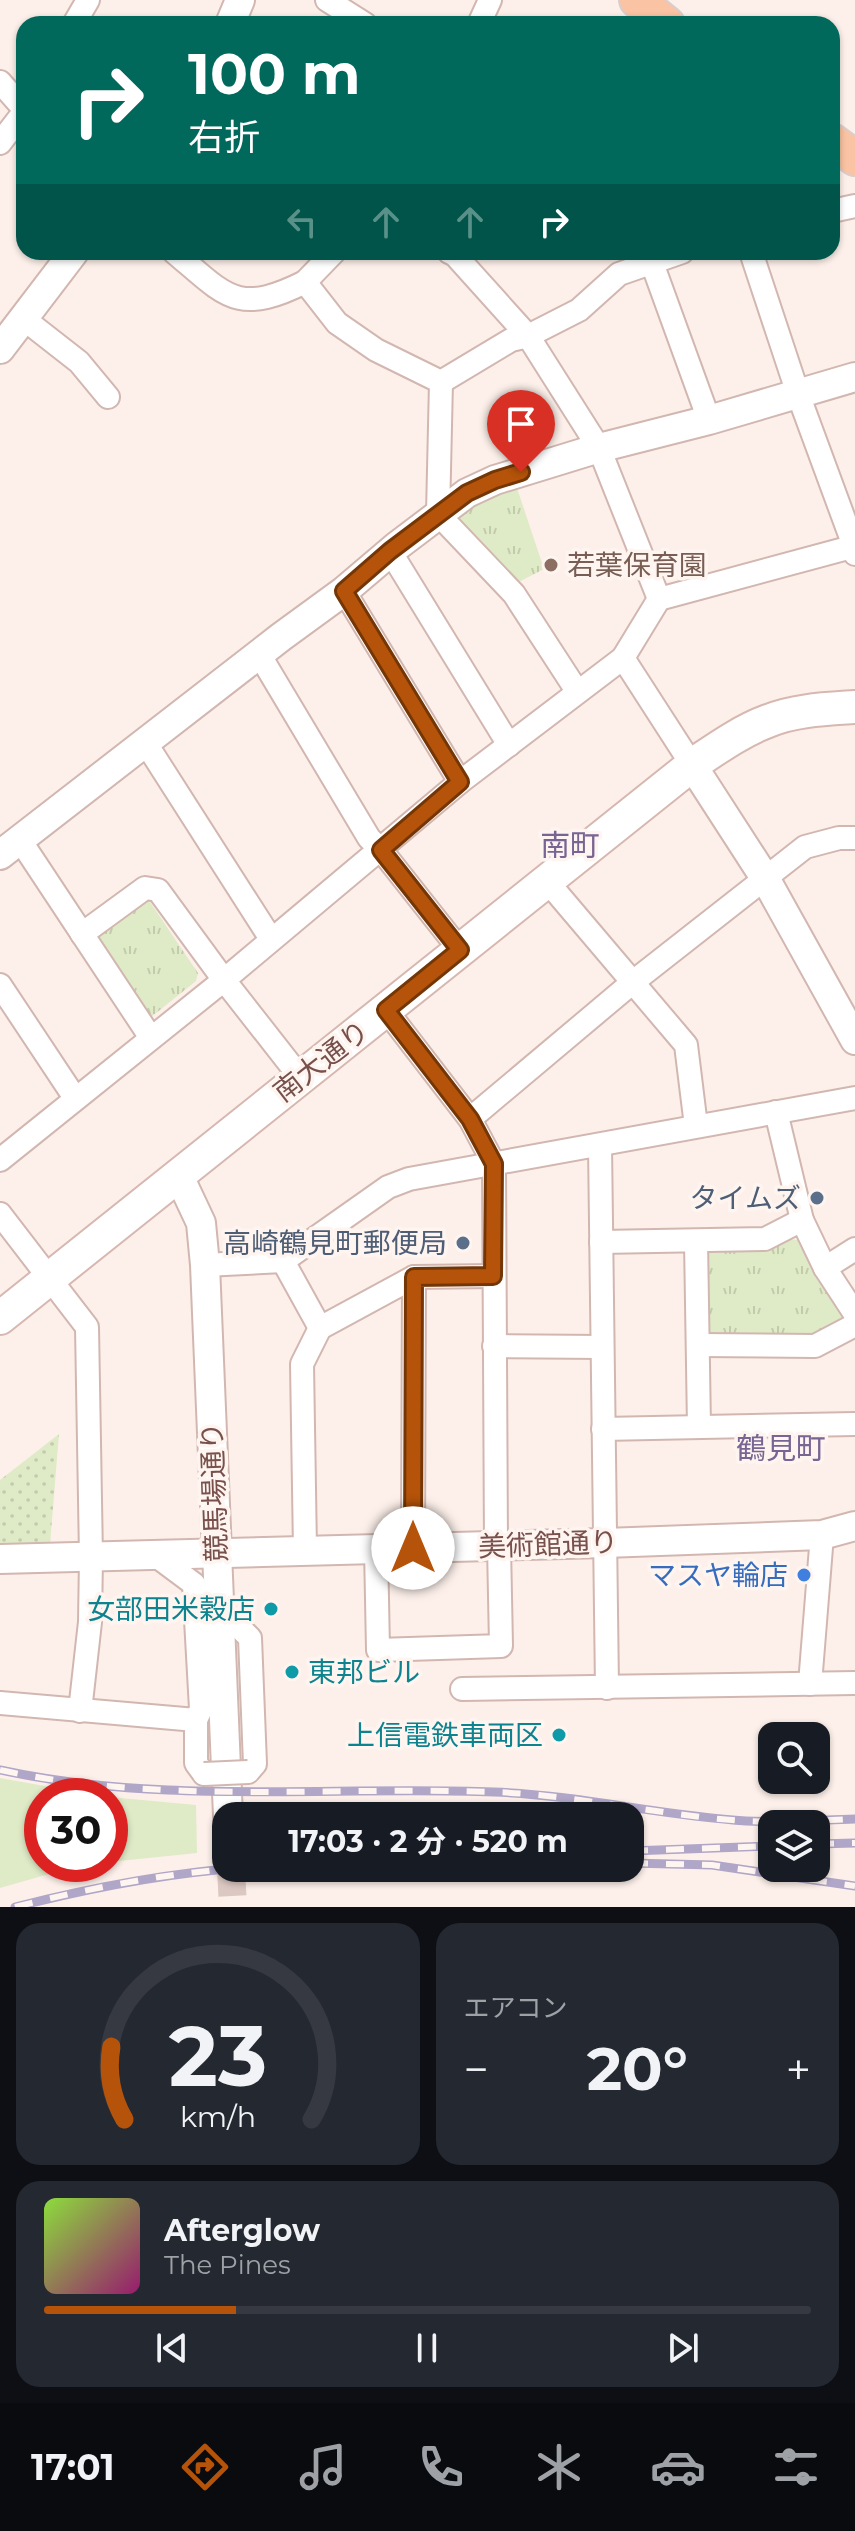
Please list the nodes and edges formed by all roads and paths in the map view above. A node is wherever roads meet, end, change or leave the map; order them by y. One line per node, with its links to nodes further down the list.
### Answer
1 (327, 0): 3 (street)
2 (637, 0): 4 (main road)
3 (354, 16)
4 (657, 16)
5 (0, 82): 6 (street)
6 (16, 101)
7 (16, 122): 8 (street)
8 (0, 143)
9 (68, 260): 19 (street)
10 (184, 260): 18 (street)
11 (326, 260): 18 (street)
12 (460, 260): 20 (street)
13 (627, 260): 17 (street)
14 (660, 260): 16 (street)
15 (754, 260): 24 (street)
16 (652, 263): 17 (street); 26 (street)
17 (619, 274): 20 (street)
18 (305, 282): 23 (street)
19 (24, 319): 21 (street); 25 (street)
20 (528, 336): 23 (street); 27 (street)
21 (0, 349)
22 (855, 377): 24 (street)
23 (441, 382): 28 (street)
24 (798, 394): 26 (street); 29 (street)
25 (108, 397)
26 (709, 420): 27 (street)
27 (599, 448): 28 (street); 33 (street)
28 (438, 514): 30 (street); 36 (street)
29 (855, 546): 31 (street); 33 (street)
30 (390, 551): 32 (street); 39 (street)
31 (855, 554)
32 (344, 591): 34 (street); 41 (street)
33 (659, 599): 35 (street)
34 (259, 654): 38 (street); 44 (street)
35 (623, 658): 36 (street); 40 (street)
36 (577, 691): 39 (street)
37 (855, 707): 40 (main road, 南大通り)
38 (145, 742): 43 (street); 48 (street)
39 (509, 745): 41 (street)
40 (692, 765): 45 (street); 46 (main road, 南大通り)
41 (460, 782): 44 (street)
42 (855, 838): 45 (street)
43 (10, 848): 47 (street)
44 (381, 850): 48 (street); 49 (street)
45 (765, 878): 51 (street); 55 (street)
46 (546, 880): 49 (main road, 南大通り); 51 (street)
47 (82, 934): 50 (street); 54 (street)
48 (271, 939): 50 (street)
49 (460, 950): 53 (main road, 南大通り)
50 (224, 980): 54 (street); 56 (street)
51 (633, 982): 60 (street); 61 (street)
52 (0, 985): 57 (street)
53 (386, 1010): 56 (main road, 南大通り); 60 (street)
54 (151, 1038): 57 (street)
55 (855, 1040)
56 (300, 1077): 65 (main road, 南大通り)
57 (75, 1098): 63 (street)
58 (855, 1098): 59 (street)
59 (776, 1112): 61 (street); 67 (street)
60 (470, 1119): 64 (street)
61 (696, 1126): 62 (street)
62 (600, 1145): 64 (street); 69 (street)
63 (1, 1157)
64 (494, 1164): 71 (street); 74 (street)
65 (178, 1174): 72 (street, 競馬場通り); 76 (main road, 南大通り)
66 (0, 1214): 76 (street)
67 (802, 1220): 68 (street); 73 (street)
68 (696, 1241): 69 (street); 81 (street)
69 (601, 1242): 83 (street)
70 (855, 1249): 73 (street)
71 (283, 1261): 72 (street); 80 (street)
72 (205, 1265): 94 (street, 競馬場通り)
73 (825, 1268): 77 (street)
74 (493, 1276): 75 (street); 82 (street)
75 (414, 1277): 80 (street); 92 (street)
76 (49, 1278): 78 (main road, 南大通り); 96 (street)
77 (855, 1314)
78 (0, 1318)
79 (855, 1325): 81 (street)
80 (320, 1328): 93 (street)
81 (698, 1345): 85 (street)
82 (494, 1346): 83 (street); 90 (street)
83 (602, 1347): 86 (street)
84 (855, 1424): 85 (street)
85 (699, 1427): 86 (street)
86 (603, 1429): 89 (street)
87 (855, 1526): 88 (street, 美術館通り)
88 (822, 1535): 89 (street, 美術館通り); 100 (street)
89 (605, 1543): 90 (street, 美術館通り); 101 (street)
90 (498, 1546): 91 (street); 92 (street, 美術館通り)
91 (376, 1548): 92 (street, 美術館通り); 93 (street, 美術館通り)
92 (413, 1548)
93 (305, 1550): 94 (street, 美術館通り)
94 (216, 1553): 95 (street, 美術館通り); 98 (street, 競馬場通り)
95 (155, 1555): 96 (street, 美術館通り); 105 (street)
96 (91, 1557): 97 (street, 美術館通り); 104 (street)
97 (0, 1559)
98 (221, 1619): 105 (street, bridge); 106 (street, 競馬場通り)
99 (855, 1683): 100 (street)
100 (810, 1684): 101 (street)
101 (607, 1688): 102 (street)
102 (462, 1689)
103 (0, 1703): 104 (street)
104 (80, 1711): 105 (street)
105 (196, 1720)
106 (228, 1802)

